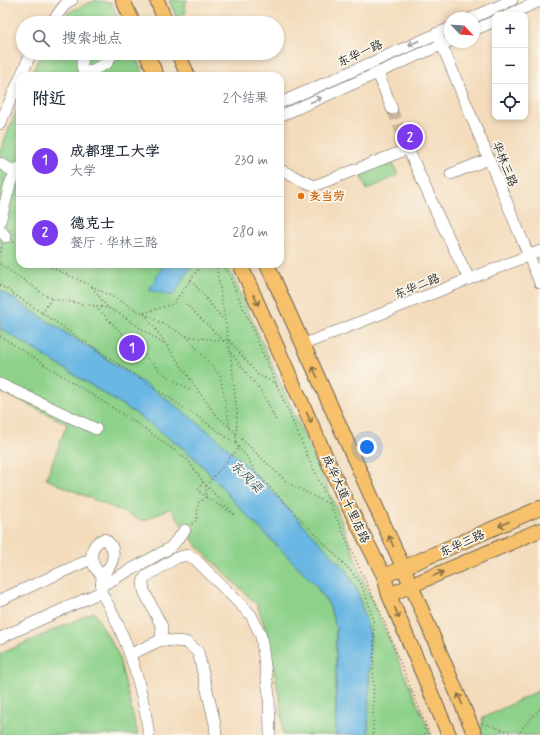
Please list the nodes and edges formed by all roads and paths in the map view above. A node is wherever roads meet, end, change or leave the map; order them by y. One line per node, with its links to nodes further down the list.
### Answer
1 (72, 0): 8 (street)
2 (123, 0): 9 (main road)
3 (157, 0): 10 (main road)
4 (512, 0): 7 (street)
5 (540, 1): 6 (street)
6 (515, 12)
7 (480, 14)
8 (56, 16)
9 (130, 16)
10 (163, 16)
11 (492, 22): 12 (street)
12 (480, 27)
13 (444, 30): 14 (street, 东华一路)
14 (437, 33): 15 (street, 华林三路); 29 (street, 东华一路, one-way to 29)
15 (444, 41)
16 (444, 44): 27 (street, 东华一路)
17 (448, 48): 33 (street, 华林三路)
18 (27, 60): 23 (street)
19 (82, 60): 24 (street)
20 (110, 60): 24 (street)
21 (149, 60): 25 (main road)
22 (181, 60): 26 (main road)
23 (22, 72)
24 (81, 72)
25 (155, 72)
26 (186, 72)
27 (378, 72): 30 (street); 31 (street, 东华一路, one-way to 27)
28 (16, 86): 32 (street)
29 (284, 101)
30 (392, 108)
31 (284, 114)
32 (0, 124)
33 (489, 159): 37 (street); 41 (street, 华林三路)
34 (0, 164): 35 (street)
35 (16, 169)
36 (284, 172): 49 (street)
37 (451, 174)
38 (16, 175): 39 (street)
39 (0, 222)
40 (540, 251): 41 (street, 东华二路)
41 (528, 256): 49 (street, 东华二路); 51 (street, 华林三路)
42 (0, 264): 54 (path)
43 (53, 268): 53 (path)
44 (199, 268): 50 (path)
45 (217, 268): 60 (path)
46 (226, 268): 69 (path)
47 (242, 268): 84 (main road, 成华大道十里店路, one-way to 84)
48 (269, 268): 65 (main road, 成华大道十里店路)
49 (469, 279): 65 (street, 东华二路)
50 (191, 280): 59 (path); 60 (path)
51 (540, 283)
52 (0, 285): 58 (path)
53 (91, 285): 57 (path); 59 (path)
54 (52, 298): 56 (path); 58 (path)
55 (186, 304): 64 (path)
56 (96, 307): 57 (path); 70 (path)
57 (108, 308): 66 (path)
58 (42, 313): 74 (path)
59 (144, 313): 62 (path); 66 (path)
60 (224, 321): 63 (path)
61 (0, 336): 76 (path)
62 (186, 336): 64 (path); 73 (path)
63 (228, 339): 64 (path); 67 (path); 69 (path)
64 (224, 341)
65 (302, 345): 83 (main road, 成华大道十里店路, one-way to 65)
66 (166, 346): 70 (path)
67 (232, 353): 71 (path); 74 (path, bridge)
68 (0, 384): 72 (street)
69 (277, 384): 78 (path)
70 (201, 395): 73 (path)
71 (276, 421)
72 (96, 429)
73 (231, 429): 78 (path)
74 (236, 443): 75 (path)
75 (239, 448): 77 (path, bridge); 98 (path)
76 (203, 482): 77 (path); 77 (path)
77 (206, 497): 80 (path)
78 (329, 504): 93 (path)
79 (540, 508): 83 (main road, 东华三路, one-way to 83)
80 (185, 530): 85 (street)
81 (540, 530): 86 (main road, 东华三路, one-way to 81)
82 (91, 559): 85 (street); 85 (street); 88 (street)
83 (403, 568): 84 (main road, 东华三路); 86 (main road, 成华大道十里店路)
84 (384, 576): 87 (main road, 成华大道十里店路)
85 (101, 584): 89 (street); 91 (street)
86 (411, 585): 87 (main road, 东华三路); 94 (main road, 成华大道十里店路, one-way to 86)
87 (389, 595): 101 (main road, 成华大道十里店路, one-way to 101)
88 (0, 600)
89 (0, 638)
90 (161, 640): 91 (street); 96 (street); 97 (street)
91 (131, 654): 95 (street)
92 (540, 709): 102 (path)
93 (425, 723): 99 (path); 100 (path)
94 (479, 729): 102 (path)
95 (149, 735)
96 (216, 735)
97 (270, 735)
98 (373, 735)
99 (425, 735)
100 (430, 735)
101 (449, 735)
102 (518, 735)

